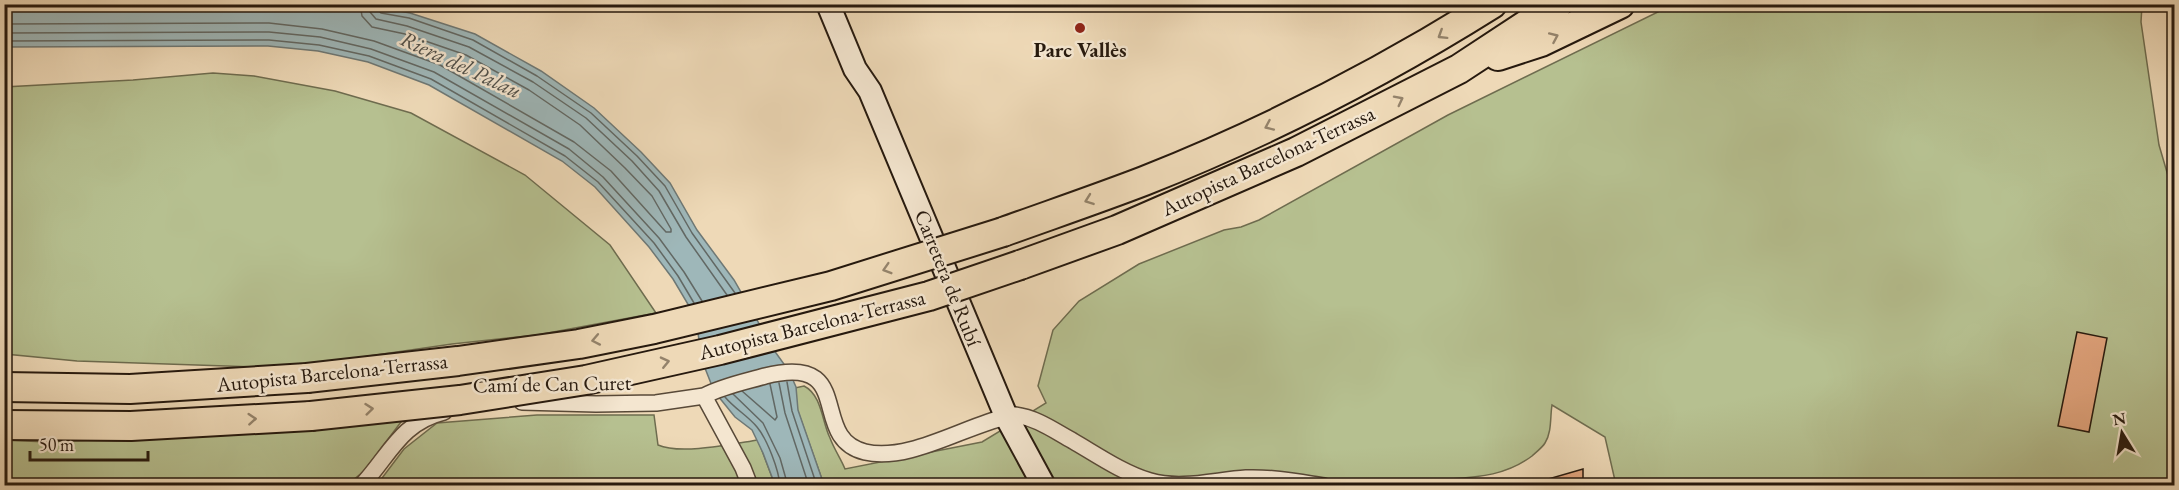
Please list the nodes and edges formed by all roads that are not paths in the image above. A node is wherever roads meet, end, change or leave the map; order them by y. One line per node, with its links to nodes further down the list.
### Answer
1 (828, 4): 5 (main road, Carretera de Rubí)
2 (1492, 4): 8 (highway, Autopista Barcelona-Terrassa, one-way to 8, bridge)
3 (1558, 4): 6 (highway, Autopista Barcelona-Terrassa)
4 (1620, 4): 6 (highway, one-way to 4)
5 (855, 69): 11 (main road, Carretera de Rubí); 11 (main road, Carretera de Rubí)
6 (1459, 69): 12 (highway, Autopista Barcelona-Terrassa, one-way to 6, bridge)
7 (4, 368): 8 (highway)
8 (233, 384): 9 (highway, Autopista Barcelona-Terrassa)
9 (4, 387)
10 (704, 396): 11 (street, Camí de Can Curet); 14 (street, Camí de Can Curet); 15 (street)
11 (999, 419): 13 (main road, Carretera de Rubí); 16 (street)
12 (4, 425)
13 (1037, 483)
14 (361, 486)
15 (750, 486)
16 (1324, 486)

